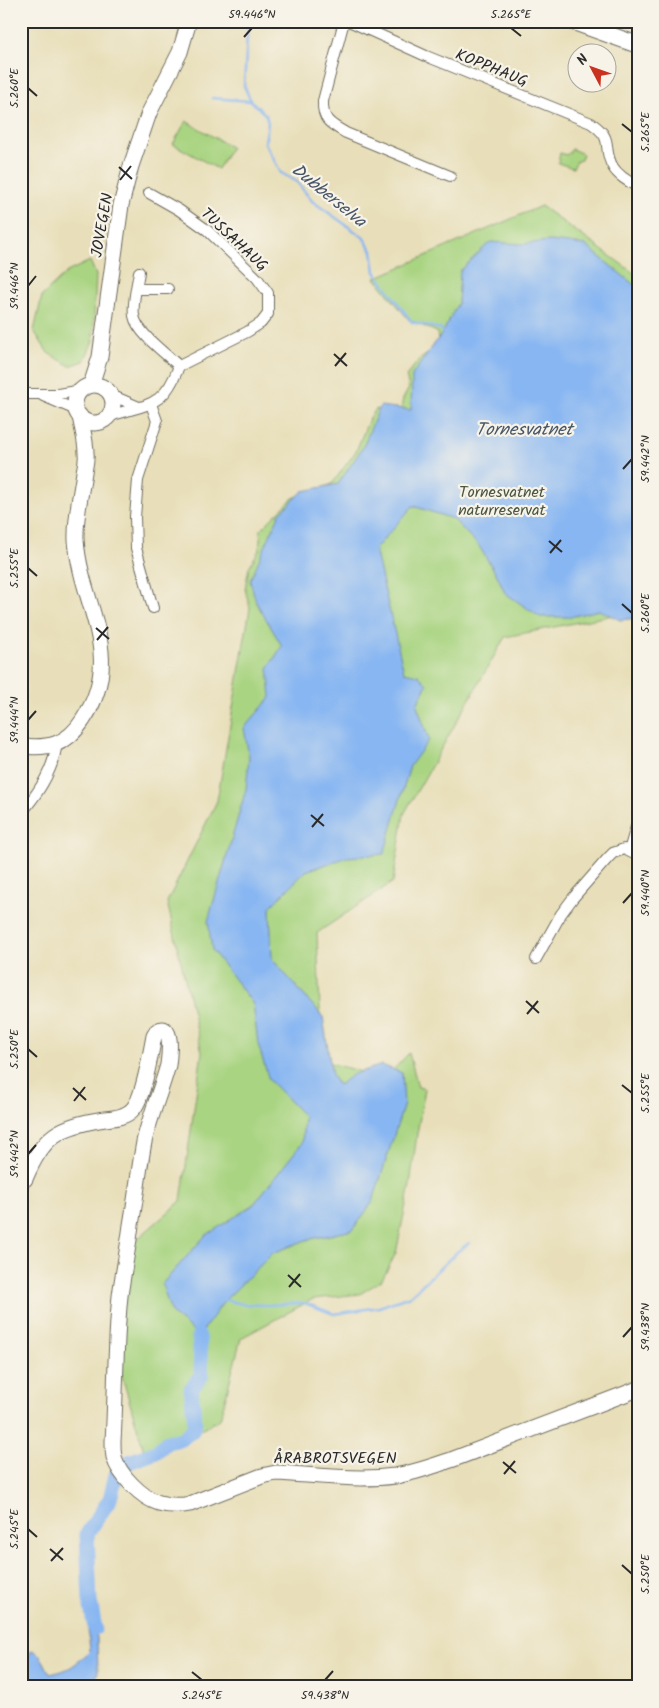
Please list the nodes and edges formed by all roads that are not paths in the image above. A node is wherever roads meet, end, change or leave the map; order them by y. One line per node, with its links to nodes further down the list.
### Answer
1 (188, 21): 15 (street, JOVEGEN)
2 (344, 21): 8 (street)
3 (349, 21): 9 (street, KOPPHAUG)
4 (571, 21): 7 (main road)
5 (602, 21): 6 (main road)
6 (638, 34)
7 (638, 45)
8 (450, 176)
9 (638, 187)
10 (149, 194): 14 (street, TUSSAHAUG)
11 (139, 272): 12 (street)
12 (137, 289): 13 (street); 14 (street)
13 (168, 289)
14 (179, 366): 18 (street)
15 (96, 389): 17 (street); 19 (street); 20 (street); 21 (street)
16 (21, 394): 17 (street)
17 (39, 395): 20 (street)
18 (151, 404): 19 (street); 23 (street)
19 (139, 407): 21 (street)
20 (78, 413): 21 (street); 22 (street)
21 (105, 419): 22 (street)
22 (86, 454): 24 (street)
23 (153, 608)
24 (57, 744): 25 (street); 26 (street)
25 (21, 746)
26 (21, 813)
27 (638, 820): 28 (street)
28 (634, 853): 29 (street)
29 (536, 959)
30 (23, 1182): 31 (street, ÅRABROTSVEGEN)
31 (638, 1389)

